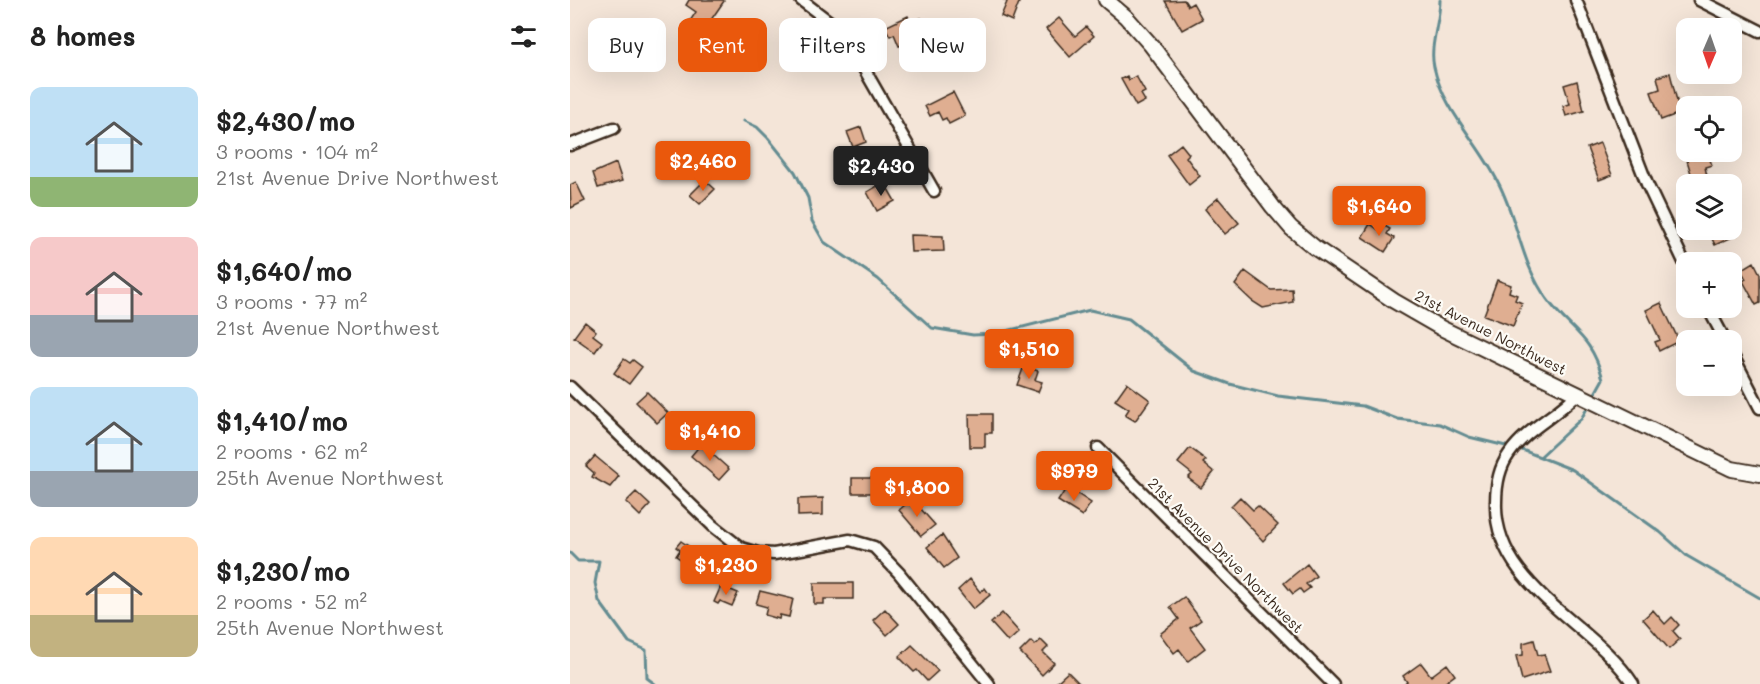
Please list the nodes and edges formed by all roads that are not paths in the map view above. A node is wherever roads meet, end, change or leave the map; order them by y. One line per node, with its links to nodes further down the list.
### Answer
1 (801, 0): 8 (street)
2 (1106, 0): 12 (street, 21st Avenue Northwest)
3 (1576, 0): 9 (street)
4 (1699, 0): 5 (street)
5 (1760, 31)
6 (614, 128): 7 (street)
7 (570, 145)
8 (934, 191)
9 (1679, 252)
10 (1742, 373): 13 (street)
11 (570, 387): 16 (street)
12 (1578, 393): 15 (street, 21st Avenue Northwest); 18 (street)
13 (1760, 408)
14 (1098, 448): 17 (street, 21st Avenue Drive Northwest)
15 (1760, 474)
16 (989, 684)
17 (1333, 684)
18 (1633, 684)

